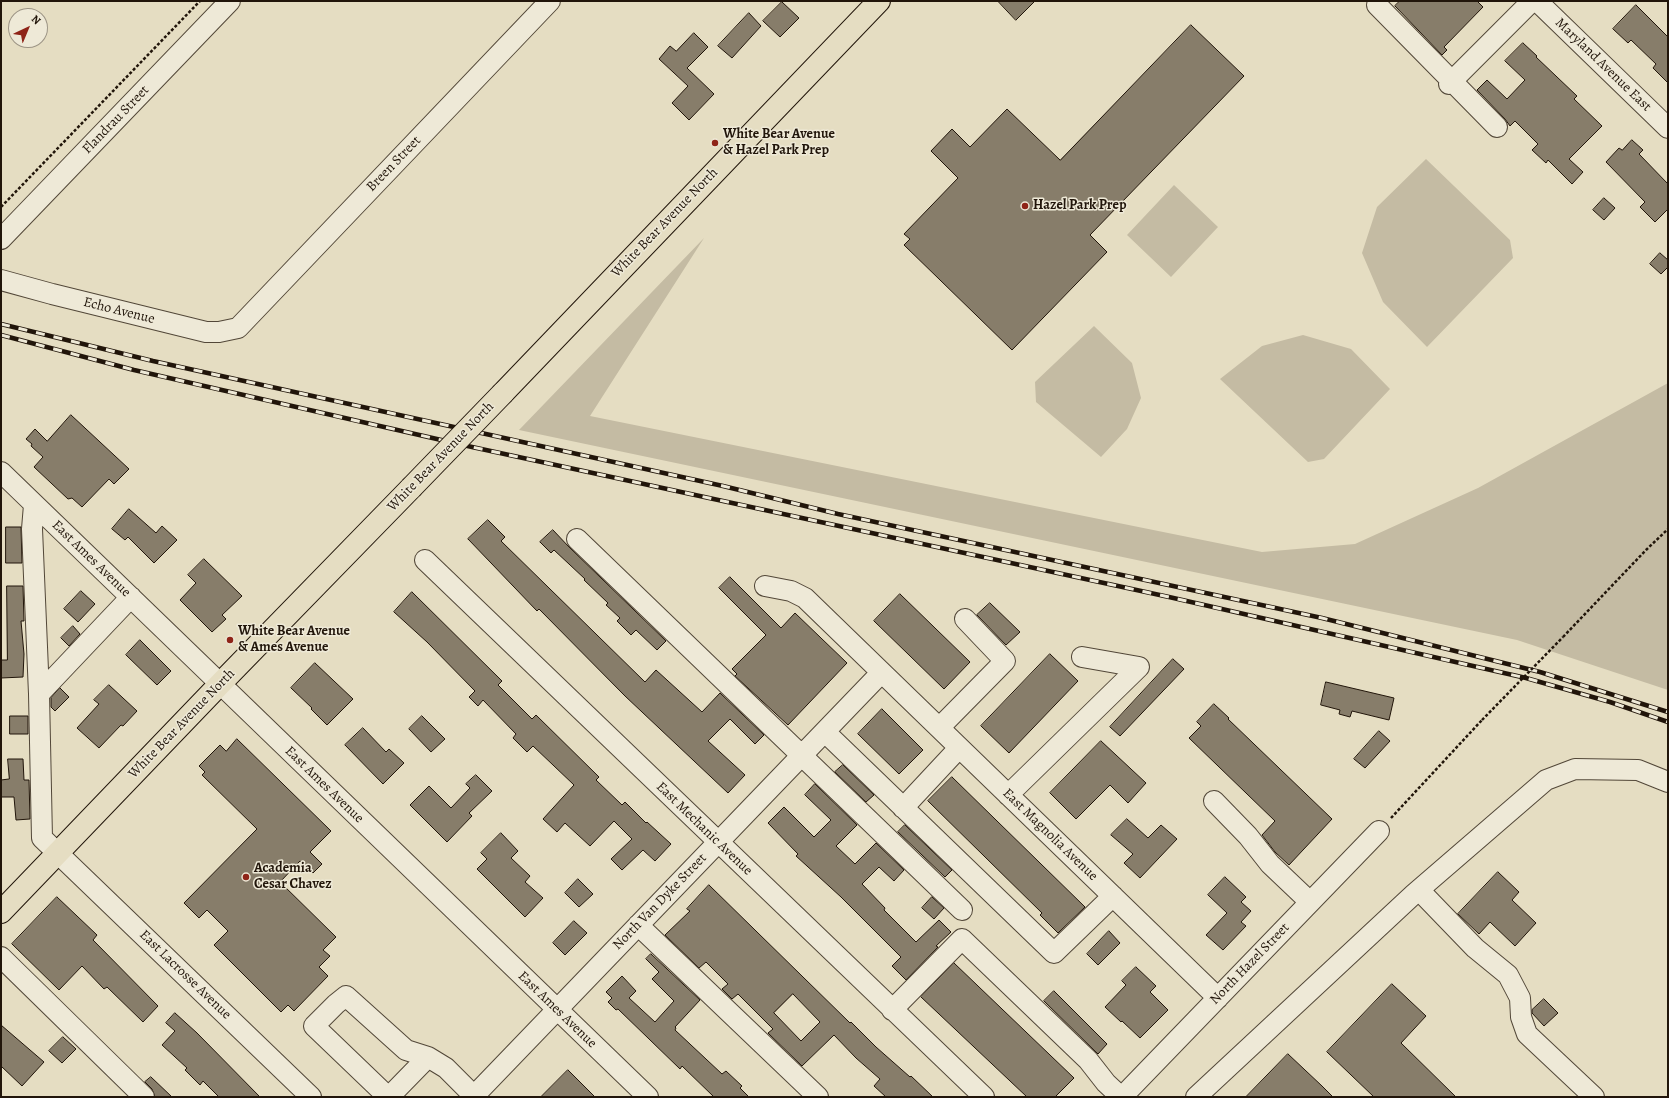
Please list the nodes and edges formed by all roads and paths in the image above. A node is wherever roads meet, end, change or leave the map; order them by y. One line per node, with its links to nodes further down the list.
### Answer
1 (200, 1): 11 (path)
2 (230, 1): 12 (street, Flandrau Street)
3 (879, 1): 25 (main road, White Bear Avenue North, bridge)
4 (1532, 1): 8 (street)
5 (1537, 1): 10 (street, Maryland Avenue East)
6 (539, 5): 14 (street, Breen Street)
7 (1377, 5): 8 (street)
8 (1450, 82): 9 (street)
9 (1497, 126)
10 (1668, 128)
11 (1, 207)
12 (1, 239)
13 (1, 280): 14 (street, Echo Avenue)
14 (238, 328)
15 (1, 472): 16 (street, East Ames Avenue)
16 (34, 505): 21 (street, East Ames Avenue); 26 (street, East Lacrosse Avenue)
17 (1668, 529): 35 (path, bridge)
18 (578, 539): 30 (street)
19 (425, 560): 36 (street, East Mechanic Avenue)
20 (765, 586): 24 (street, East Magnolia Avenue)
21 (131, 597): 25 (street, East Ames Avenue); 26 (street)
22 (965, 620): 27 (street)
23 (1082, 657): 32 (street)
24 (882, 673): 27 (street, East Magnolia Avenue); 28 (street, North Van Dyke Street)
25 (220, 684): 37 (main road, White Bear Avenue North); 46 (street, East Ames Avenue)
26 (39, 694): 37 (street, East Lacrosse Avenue)
27 (939, 728): 29 (street, East Magnolia Avenue)
28 (825, 732): 30 (street, North Van Dyke Street); 34 (street)
29 (959, 748): 32 (street, East Magnolia Avenue); 34 (street)
30 (802, 755): 36 (street, North Van Dyke Street); 41 (street)
31 (1668, 782): 38 (street)
32 (1008, 795): 39 (street, East Magnolia Avenue)
33 (1214, 801): 40 (street)
34 (903, 808): 39 (street)
35 (1379, 831): 40 (street, North Hazel Street)
36 (718, 842): 43 (street, North Van Dyke Street); 47 (street, East Mechanic Avenue)
37 (58, 853): 42 (main road, White Bear Avenue North); 50 (street, East Lacrosse Avenue)
38 (1419, 890): 57 (street); 58 (street)
39 (1113, 896): 45 (street, East Magnolia Avenue)
40 (1310, 902): 45 (street, North Hazel Street)
41 (962, 910)
42 (1, 912)
43 (638, 925): 46 (street, North Van Dyke Street); 54 (street)
44 (1, 957): 49 (street)
45 (1218, 998): 56 (street, North Hazel Street)
46 (557, 1010): 52 (street, North Van Dyke Street); 53 (street, East Ames Avenue)
47 (892, 1010): 55 (street, East Mechanic Avenue); 56 (street)
48 (428, 1057): 51 (street); 51 (street); 52 (street)
49 (144, 1097)
50 (311, 1097)
51 (388, 1097)
52 (474, 1097)
53 (648, 1097)
54 (818, 1097)
55 (984, 1097)
56 (1122, 1097)
57 (1196, 1097)
58 (1594, 1097)

